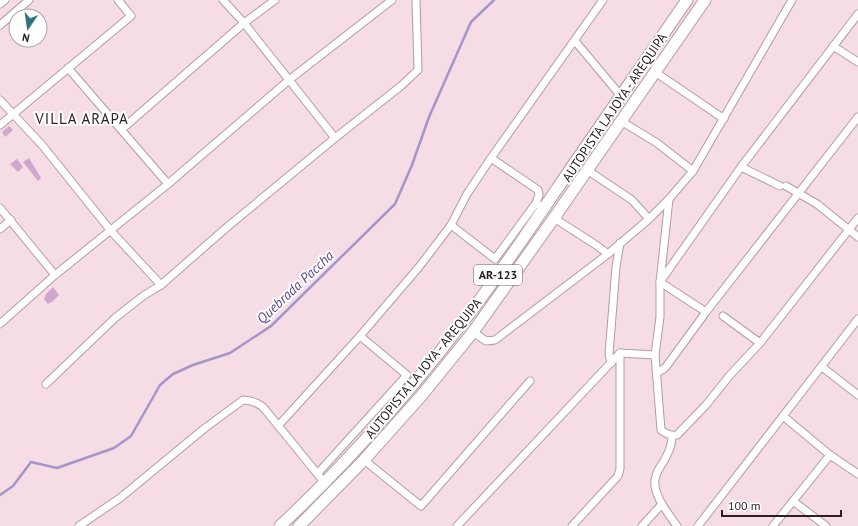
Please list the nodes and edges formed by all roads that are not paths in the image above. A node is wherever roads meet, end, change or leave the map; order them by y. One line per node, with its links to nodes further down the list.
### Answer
1 (5, 0): 12 (street)
2 (29, 0): 15 (street)
3 (118, 0): 19 (street)
4 (224, 0): 14 (street)
5 (275, 0): 14 (street)
6 (392, 0): 21 (street)
7 (416, 0): 30 (street)
8 (603, 0): 16 (street)
9 (687, 0): 22 (main road, AUTOPISTA LA JOYA - AREQUIPA / AR-123)
10 (705, 0): 20 (main road, AUTOPISTA LA JOYA - AREQUIPA / AR-123)
11 (792, 0): 26 (street)
12 (0, 4)
13 (858, 14): 17 (street)
14 (244, 23): 21 (street); 29 (street)
15 (0, 25)
16 (575, 41): 22 (street); 31 (street)
17 (833, 46): 18 (street); 32 (street)
18 (858, 62)
19 (68, 68): 24 (street); 29 (street)
20 (655, 72): 26 (street); 27 (main road, AUTOPISTA LA JOYA - AREQUIPA / AR-123)
21 (289, 80): 30 (street); 35 (street)
22 (621, 96): 38 (main road, AUTOPISTA LA JOYA - AREQUIPA / AR-123)
23 (0, 100): 24 (street)
24 (13, 114): 28 (street); 47 (street)
25 (858, 118): 36 (street)
26 (724, 119): 34 (street)
27 (621, 121): 33 (main road, AUTOPISTA LA JOYA - AREQUIPA / AR-123); 34 (street)
28 (0, 125)
29 (122, 129): 35 (street)
30 (335, 138): 53 (street)
31 (491, 158): 38 (street); 44 (street)
32 (741, 167): 36 (street); 52 (street)
33 (587, 170): 40 (main road, AUTOPISTA LA JOYA - AREQUIPA / AR-123); 42 (street)
34 (693, 171): 37 (street)
35 (168, 184): 47 (street)
36 (799, 193): 46 (street); 54 (street)
37 (669, 199): 42 (street); 52 (street)
38 (540, 206): 44 (street); 75 (main road, AUTOPISTA LA JOYA - AREQUIPA / AR-123)
39 (0, 208): 43 (street)
40 (554, 218): 50 (street); 58 (main road, AUTOPISTA LA JOYA - AREQUIPA / AR-123)
41 (858, 218): 46 (street)
42 (649, 219): 49 (street)
43 (11, 220): 45 (street); 51 (street)
44 (451, 224): 59 (street)
45 (0, 229)
46 (849, 230): 48 (street); 60 (street)
47 (111, 231): 51 (street); 53 (street)
48 (858, 237)
49 (620, 243): 50 (street); 63 (street)
50 (608, 254): 58 (street)
51 (55, 275): 57 (street)
52 (660, 282): 54 (street); 62 (street)
53 (161, 285): 67 (street)
54 (706, 312): 65 (street)
55 (723, 316): 60 (street)
56 (858, 319): 64 (street)
57 (0, 324)
58 (473, 332): 73 (main road, AUTOPISTA LA JOYA - AREQUIPA / AR-123)
59 (360, 336): 70 (street); 75 (street)
60 (760, 343): 71 (street)
61 (620, 353): 62 (street); 63 (street); 82 (street)
62 (655, 356): 65 (street)
63 (611, 363): 81 (street)
64 (822, 366): 68 (street); 69 (street)
65 (657, 373): 71 (street)
66 (530, 381): 73 (street)
67 (46, 384)
68 (858, 395)
69 (783, 416): 72 (street); 85 (street)
70 (278, 426): 75 (street); 78 (street)
71 (672, 436): 77 (street)
72 (830, 455): 74 (street); 76 (street)
73 (364, 460): 80 (main road, AUTOPISTA LA JOYA - AREQUIPA / AR-123)
74 (858, 474)
75 (321, 478): 79 (main road, AUTOPISTA LA JOYA - AREQUIPA / AR-123)
76 (793, 501): 86 (street); 87 (street)
77 (662, 504): 83 (street); 84 (street)
78 (79, 526)
79 (280, 526)
80 (299, 526)
81 (457, 526)
82 (572, 526)
83 (642, 526)
84 (677, 526)
85 (698, 526)
86 (773, 526)
87 (826, 526)

